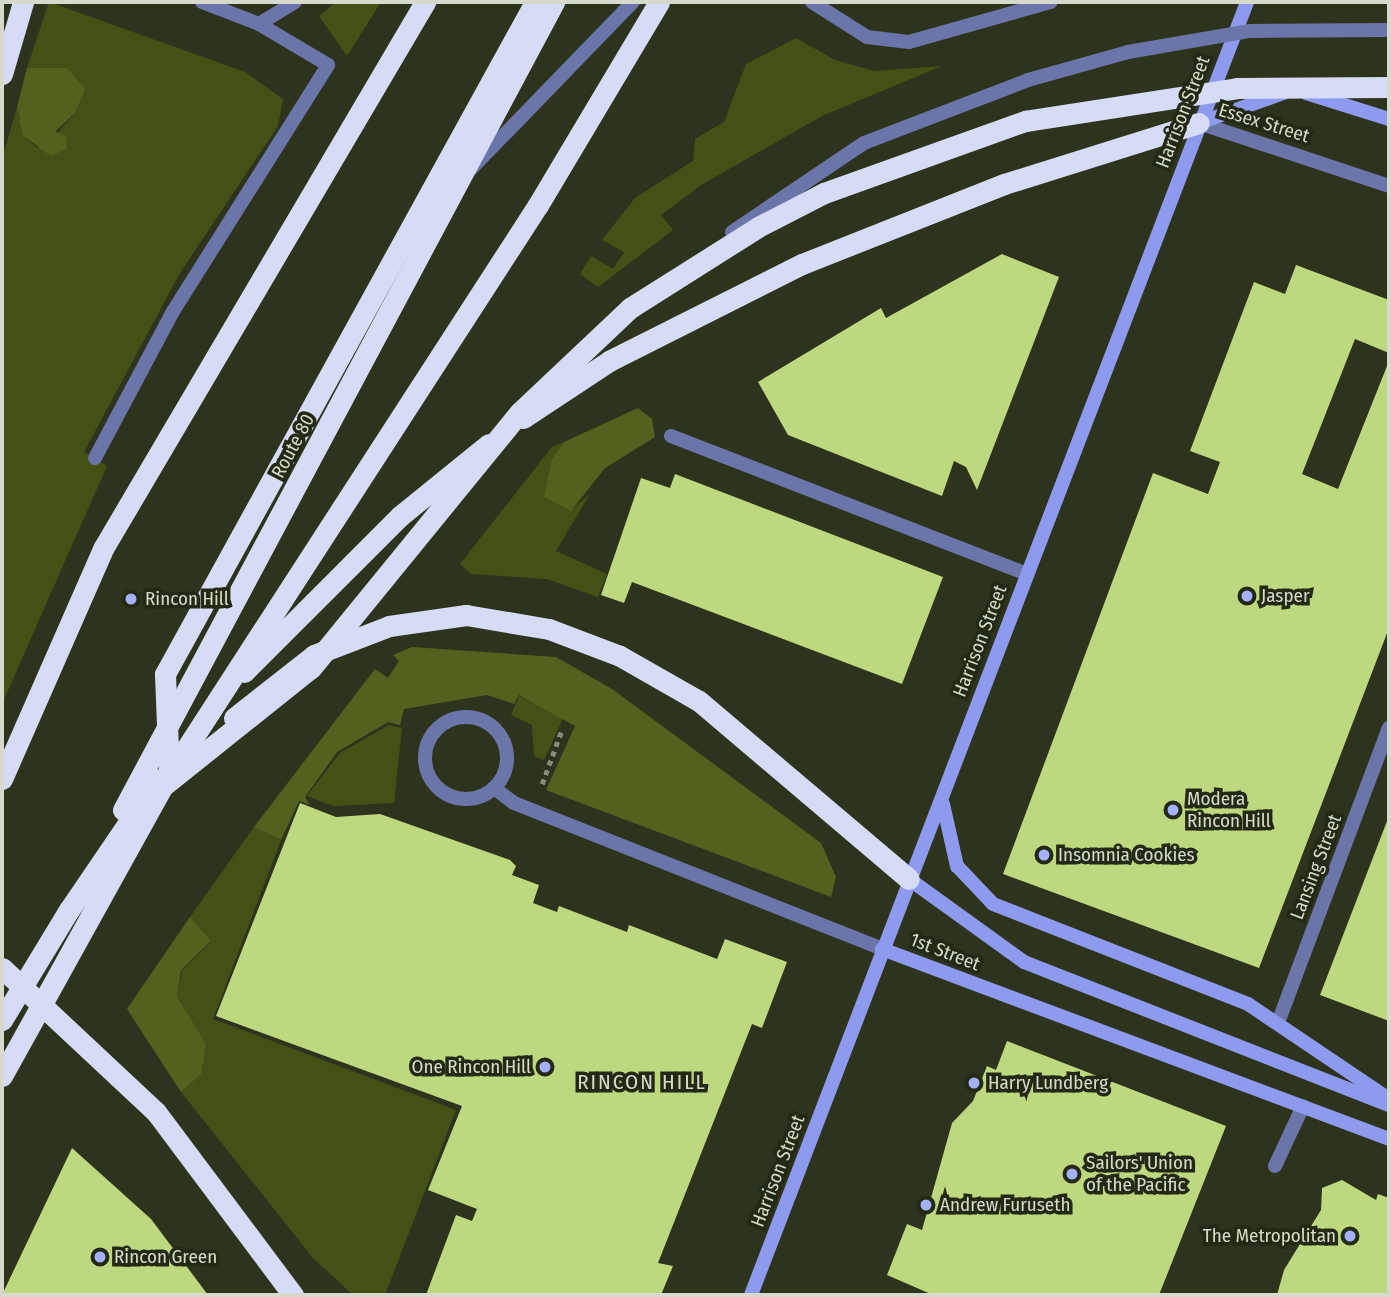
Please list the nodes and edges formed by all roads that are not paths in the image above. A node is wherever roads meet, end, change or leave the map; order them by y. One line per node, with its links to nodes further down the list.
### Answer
1 (23, 2): 14 (highway)
2 (202, 2): 12 (street)
3 (295, 2): 12 (street)
4 (425, 2): 25 (highway)
5 (535, 2): 26 (highway, bridge)
6 (554, 2): 18 (highway, Route 80)
7 (633, 2): 18 (street)
8 (659, 2): 26 (highway, bridge)
9 (812, 2): 10 (street)
10 (1050, 2)
11 (1247, 2): 17 (main road, Harrison Street)
12 (259, 24): 22 (street)
13 (1389, 30): 20 (street, bridge)
14 (2, 74)
15 (1389, 87): 20 (highway, bridge)
16 (1389, 119): 17 (main road, Essex Street)
17 (1199, 123): 19 (street, Essex Street); 23 (main road, Harrison Street); 30 (highway)
18 (464, 176): 30 (highway, Route 80)
19 (1389, 186)
20 (630, 308): 26 (highway, bridge)
21 (671, 436): 23 (street)
22 (95, 458)
23 (1027, 574): 28 (main road, Harrison Street)
24 (1389, 728): 34 (street, Lansing Street)
25 (2, 779)
26 (166, 780): 35 (highway, bridge)
27 (494, 788): 27 (street); 31 (street, 1st Street)
28 (942, 791): 29 (main road, Harrison Street); 34 (main road)
29 (909, 880): 30 (highway); 31 (main road, Harrison Street); 38 (main road)
30 (69, 910): 33 (highway, bridge)
31 (882, 949): 37 (main road, 1st Street); 42 (main road, Harrison Street)
32 (2, 968): 41 (highway)
33 (2, 1020)
34 (1279, 1020): 36 (main road)
35 (2, 1076)
36 (1389, 1099)
37 (1303, 1106): 39 (main road, 1st Street); 40 (street)
38 (1389, 1106)
39 (1389, 1139)
40 (1275, 1166)
41 (293, 1295)
42 (751, 1295)

